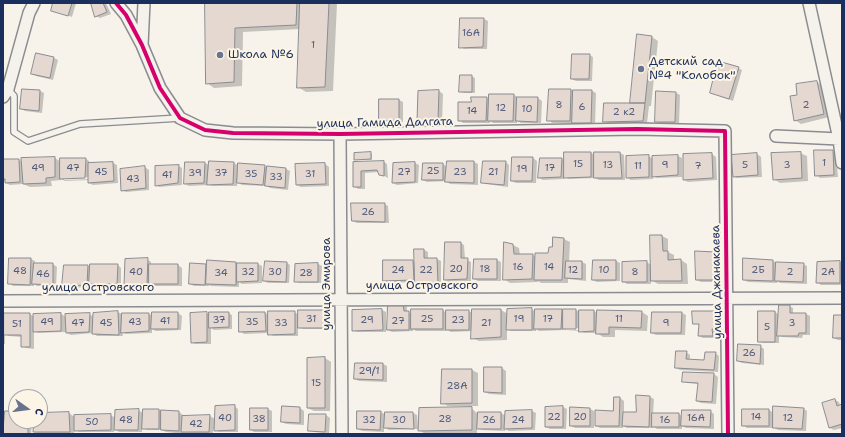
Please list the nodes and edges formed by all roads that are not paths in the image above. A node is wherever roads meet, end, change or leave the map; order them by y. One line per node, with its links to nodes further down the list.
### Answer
1 (34, 3): 6 (street, улица Гамида Далгата)
2 (116, 3): 5 (street)
3 (144, 3): 5 (street)
4 (809, 3): 11 (street)
5 (142, 45): 7 (street)
6 (5, 93): 7 (lane, улица Гамида Далгата)
7 (180, 118): 9 (street, улица Гамида Далгата)
8 (725, 131): 9 (street, улица Гамида Далгата); 13 (street, улица Джанакаева)
9 (340, 134): 15 (street, улица Эмирова)
10 (776, 136): 11 (street)
11 (839, 139): 12 (street)
12 (842, 163)
13 (727, 298): 14 (street, улица Островского); 15 (street, улица Островского); 18 (street, улица Джанакаева)
14 (842, 298)
15 (340, 299): 16 (street, улица Островского); 17 (street, улица Эмирова)
16 (3, 301)
17 (342, 434)
18 (728, 434)

